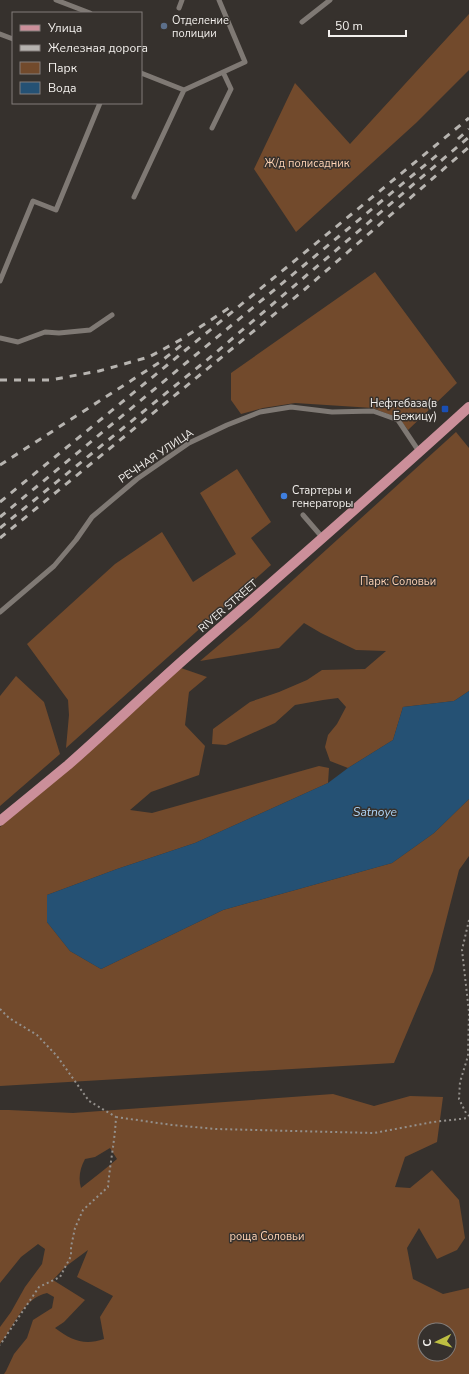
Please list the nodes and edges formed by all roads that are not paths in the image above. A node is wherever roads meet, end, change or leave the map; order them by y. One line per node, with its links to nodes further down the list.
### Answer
1 (56, 0): 6 (lane)
2 (182, 0): 5 (lane)
3 (219, 0): 10 (lane)
4 (330, 0): 7 (lane)
5 (179, 8)
6 (87, 12)
7 (302, 22)
8 (0, 34): 9 (lane)
9 (12, 39)
10 (223, 72): 12 (lane); 14 (lane)
11 (142, 74): 12 (lane)
12 (184, 90): 15 (lane)
13 (100, 104): 16 (lane)
14 (212, 128)
15 (134, 197)
16 (1, 278)
17 (112, 315): 18 (lane)
18 (0, 338)
19 (469, 407): 20 (main road, RIVER STREET)
20 (420, 453): 22 (main road, RIVER STREET); 23 (lane, РЕЧНАЯ УЛИЦА)
21 (303, 515): 22 (lane)
22 (322, 537): 24 (main road, RIVER STREET)
23 (0, 612)
24 (0, 821)

